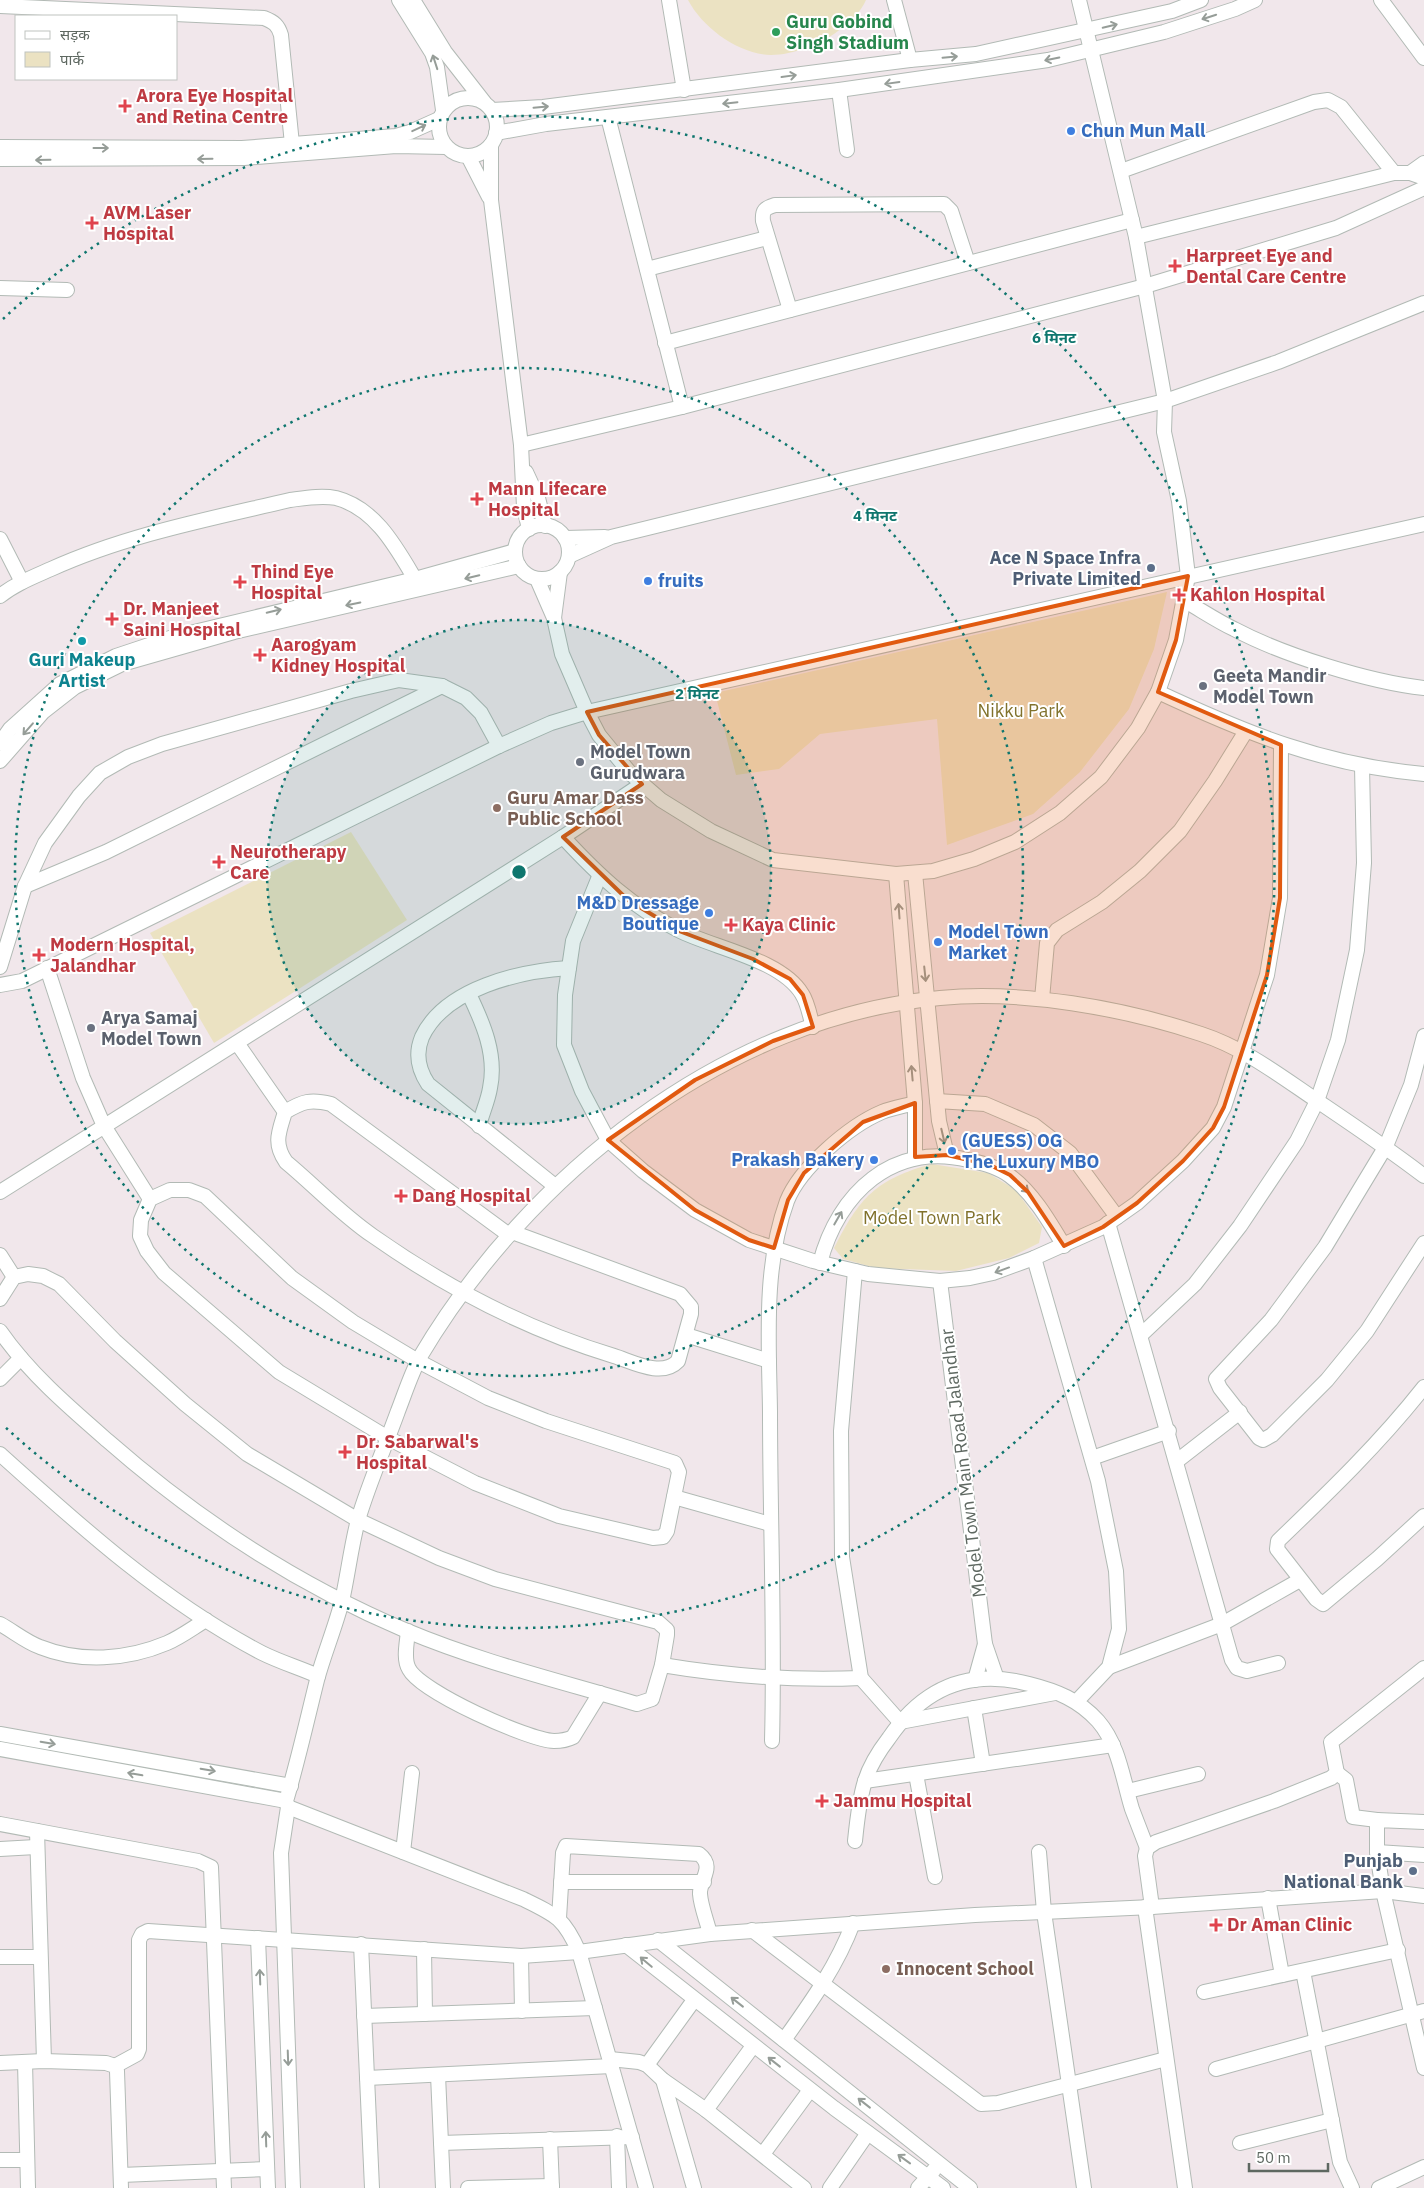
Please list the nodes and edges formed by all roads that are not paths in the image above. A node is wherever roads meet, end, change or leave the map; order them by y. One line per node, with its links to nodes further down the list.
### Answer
1 (399, 0): 20 (street, one-way to 1)
2 (413, 0): 18 (street)
3 (669, 0): 15 (street)
4 (894, 0): 14 (street)
5 (1079, 0): 11 (street)
6 (1201, 0): 11 (street, one-way to 6)
7 (1255, 0): 12 (street, one-way to 12)
8 (1380, 0): 13 (street)
9 (138, 5): 10 (street); 23 (street)
10 (0, 6)
11 (1087, 31): 12 (street); 14 (street, one-way to 11)
12 (1091, 50): 16 (street, one-way to 16); 30 (street)
13 (1424, 58)
14 (910, 60): 15 (street, one-way to 14)
15 (684, 90): 17 (street)
16 (839, 90): 19 (street, one-way to 19); 26 (street)
17 (641, 95): 18 (street, one-way to 17); 19 (street)
18 (488, 106): 20 (street); 22 (street)
19 (645, 112): 21 (street)
20 (441, 114): 23 (street, one-way to 20); 25 (street)
21 (608, 117): 22 (street); 40 (street)
22 (493, 139): 27 (street); 35 (street)
23 (292, 144): 24 (street, one-way to 23)
24 (0, 147)
25 (446, 147): 27 (street); 28 (street, one-way to 28)
26 (847, 150)
27 (468, 156): 35 (street)
28 (0, 159)
29 (1424, 163): 32 (street)
30 (1121, 171): 31 (street); 36 (street)
31 (1394, 173): 32 (street); 37 (street)
32 (1410, 174): 33 (street)
33 (1424, 178)
34 (1424, 188): 41 (street)
35 (491, 200): 49 (street)
36 (1132, 220): 37 (street); 39 (street)
37 (1136, 237): 41 (street)
38 (767, 238): 39 (street); 40 (street); 45 (street)
39 (968, 263): 45 (street)
40 (646, 269): 46 (street)
41 (1145, 286): 47 (street); 48 (street)
42 (0, 288): 43 (street)
43 (67, 290)
44 (1424, 303): 47 (street)
45 (790, 310): 46 (street)
46 (666, 343): 48 (street)
47 (1165, 401): 54 (street); 61 (street)
48 (682, 407): 49 (street)
49 (521, 445): 50 (street)
50 (524, 467): 52 (street); 53 (street)
51 (1424, 524): 61 (street)
52 (546, 526): 53 (street); 55 (street)
53 (529, 529): 57 (street)
54 (611, 537): 55 (street); 58 (street)
55 (565, 538): 58 (street)
56 (0, 539): 64 (street)
57 (515, 551): 59 (street); 62 (street)
58 (569, 556): 60 (street)
59 (519, 566): 63 (street); 76 (street, one-way to 76)
60 (560, 572): 63 (street); 67 (street)
61 (1188, 576): 66 (street); 71 (street)
62 (416, 579): 64 (street); 73 (street, one-way to 62)
63 (537, 579): 67 (street)
64 (22, 582): 65 (street)
65 (0, 596)
66 (1184, 601): 69 (street); 70 (street)
67 (554, 618): 71 (street)
68 (442, 686): 75 (street); 84 (street); 84 (street)
69 (1424, 688)
70 (1158, 692): 72 (street); 81 (street)
71 (587, 712): 75 (street); 79 (street)
72 (1246, 731): 74 (street); 91 (street)
73 (0, 743)
74 (1281, 745): 77 (street); 96 (street)
75 (499, 746): 86 (street)
76 (0, 761)
77 (1362, 766): 78 (street); 98 (street)
78 (1424, 774)
79 (642, 784): 80 (street); 82 (street)
80 (563, 838): 83 (street); 95 (street)
81 (915, 873): 82 (street); 90 (street, one-way to 90)
82 (896, 874): 92 (street, one-way to 82)
83 (599, 877): 87 (street); 93 (street)
84 (25, 886): 85 (street)
85 (0, 967)
86 (47, 968): 88 (street); 101 (street)
87 (569, 968): 89 (street); 103 (street)
88 (0, 985)
89 (469, 994): 102 (street); 102 (street)
90 (927, 999): 91 (street); 92 (street); 97 (street)
91 (1042, 999): 96 (street)
92 (905, 1002): 93 (street); 99 (street, one-way to 92)
93 (813, 1027): 103 (street)
94 (1424, 1036): 104 (street)
95 (237, 1043): 100 (street); 101 (street)
96 (1242, 1052): 98 (street); 111 (street)
97 (937, 1101): 105 (street, one-way to 105); 111 (street)
98 (1317, 1101): 104 (street); 126 (street)
99 (915, 1103): 106 (street); 115 (street)
100 (285, 1112): 112 (street); 122 (street)
101 (104, 1126): 109 (street); 110 (street)
102 (479, 1126): 108 (street)
103 (608, 1140): 108 (street); 115 (street)
104 (1386, 1146): 107 (street); 132 (street)
105 (947, 1155): 106 (street); 114 (street, one-way to 114)
106 (916, 1157): 118 (street, one-way to 106)
107 (1424, 1176)
108 (555, 1186): 112 (street)
109 (0, 1192)
110 (150, 1199): 128 (street); 134 (street)
111 (1113, 1220): 114 (street); 126 (street)
112 (510, 1234): 122 (street); 125 (street)
113 (1424, 1242): 132 (street)
114 (1064, 1246): 117 (street)
115 (774, 1248): 118 (street); 129 (street)
116 (0, 1255): 120 (street)
117 (1034, 1258): 121 (street, one-way to 121); 136 (street)
118 (820, 1263): 119 (street)
119 (855, 1271): 121 (street); 155 (street)
120 (14, 1277): 123 (street); 140 (street)
121 (940, 1281): 148 (street, Model Town Main Road Jalandhar)
122 (463, 1294): 125 (street); 128 (street)
123 (0, 1299)
124 (0, 1331): 127 (street)
125 (686, 1335): 129 (street)
126 (1141, 1335): 133 (street)
127 (21, 1358): 130 (street); 143 (street)
128 (418, 1360): 134 (street); 138 (street)
129 (769, 1360): 141 (street)
130 (0, 1379)
131 (1424, 1387): 142 (street)
132 (1240, 1412): 137 (street)
133 (1169, 1431): 136 (street); 137 (street)
134 (388, 1438): 138 (street); 140 (street)
135 (0, 1454): 144 (street)
136 (1092, 1458): 151 (street)
137 (1177, 1461): 146 (street)
138 (674, 1496): 141 (street)
139 (1424, 1516): 142 (street)
140 (358, 1520): 143 (street); 150 (street)
141 (770, 1524): 154 (street)
142 (1300, 1580): 146 (street)
143 (342, 1602): 147 (street); 153 (street)
144 (206, 1620): 145 (street); 153 (street)
145 (0, 1624)
146 (1222, 1624): 149 (street); 151 (street)
147 (408, 1631): 158 (street); 158 (street)
148 (985, 1644): 156 (street); 157 (street)
149 (1278, 1664)
150 (662, 1665): 154 (street); 158 (street)
151 (1109, 1668): 160 (street)
152 (1424, 1668): 169 (street)
153 (318, 1676): 173 (street)
154 (774, 1678): 155 (street); 164 (street)
155 (861, 1678): 162 (street)
156 (997, 1678): 157 (street); 159 (street)
157 (976, 1680): 162 (street)
158 (600, 1693)
159 (1055, 1693): 160 (street); 161 (street)
160 (1077, 1700): 165 (street)
161 (974, 1708): 162 (street); 167 (street)
162 (900, 1722): 172 (street)
163 (0, 1734): 173 (street, one-way to 173)
164 (772, 1741)
165 (1113, 1746): 167 (street); 174 (street)
166 (0, 1749): 175 (street, one-way to 166)
167 (982, 1764): 170 (street)
168 (412, 1773): 184 (street)
169 (1337, 1773): 176 (street); 182 (street)
170 (916, 1774): 172 (street); 188 (street)
171 (1198, 1774): 174 (street)
172 (865, 1781): 180 (street)
173 (291, 1786): 175 (street)
174 (1128, 1791): 182 (street)
175 (287, 1804): 184 (street); 202 (street)
176 (1377, 1820): 177 (street); 186 (street)
177 (1424, 1822)
178 (0, 1824): 179 (street)
179 (37, 1831): 181 (street); 200 (street)
180 (855, 1841)
181 (36, 1847): 183 (street); 211 (street)
182 (1147, 1848): 194 (street)
183 (0, 1849)
184 (403, 1852): 196 (street)
185 (1039, 1852): 195 (street)
186 (1377, 1852): 187 (street); 191 (street)
187 (1424, 1855)
188 (935, 1877)
189 (561, 1882): 190 (street); 190 (street); 196 (street)
190 (704, 1882): 199 (street)
191 (1383, 1891): 192 (street); 193 (street); 207 (street)
192 (1424, 1896)
193 (1268, 1898): 194 (street); 213 (street)
194 (1148, 1907): 195 (street); 227 (street)
195 (1044, 1912): 197 (street); 239 (street)
196 (559, 1918): 208 (street)
197 (853, 1923): 198 (street); 214 (street)
198 (752, 1930): 199 (street); 214 (street)
199 (710, 1934): 203 (street)
200 (213, 1935): 201 (street); 233 (street); 255 (street)
201 (258, 1938): 202 (street); 222 (street, one-way to 201)
202 (283, 1939): 204 (street); 223 (street)
203 (658, 1940): 205 (street); 224 (street, one-way to 203)
204 (361, 1944): 206 (street); 221 (street)
205 (626, 1944): 208 (street); 216 (street, one-way to 205)
206 (424, 1949): 209 (street); 220 (street)
207 (1398, 1950): 212 (street); 219 (street)
208 (579, 1952): 209 (street); 217 (street)
209 (521, 1956): 218 (street)
210 (0, 1957): 211 (street)
211 (40, 1957): 228 (street)
212 (1303, 1971): 213 (street); 225 (street)
213 (1282, 1975): 215 (street)
214 (823, 1986): 224 (street); 239 (street)
215 (1204, 1992)
216 (694, 2000): 226 (street); 232 (street)
217 (595, 2008): 218 (street); 231 (street)
218 (522, 2011): 220 (street)
219 (1418, 2013): 225 (street); 234 (street)
220 (425, 2014): 221 (street)
221 (364, 2016): 237 (street)
222 (262, 2033): 223 (street); 254 (street, one-way to 222)
223 (286, 2033): 263 (street, one-way to 263)
224 (784, 2040): 252 (street, one-way to 224)
225 (1317, 2041): 235 (street); 242 (street)
226 (753, 2046): 240 (street, one-way to 226); 241 (street)
227 (1166, 2059): 239 (street); 276 (street)
228 (44, 2061): 229 (street); 233 (street)
229 (25, 2062): 230 (street); 251 (street)
230 (0, 2063)
231 (611, 2063): 232 (street); 236 (street); 245 (street)
232 (647, 2065): 238 (street)
233 (115, 2066): 257 (street)
234 (1424, 2068)
235 (1216, 2069)
236 (438, 2075): 237 (street); 247 (street)
237 (367, 2078): 264 (street)
238 (663, 2080): 241 (street); 269 (street)
239 (1070, 2084): 275 (street)
240 (810, 2090): 243 (street); 249 (street)
241 (706, 2110): 249 (street)
242 (1332, 2120): 248 (street); 277 (street)
243 (868, 2134): 256 (street, one-way to 243); 271 (street)
244 (617, 2136): 245 (street); 246 (street); 267 (street)
245 (632, 2137): 268 (street)
246 (550, 2139): 247 (street); 259 (street)
247 (441, 2143): 265 (street)
248 (1240, 2144)
249 (763, 2154): 270 (street)
250 (0, 2160): 251 (street)
251 (27, 2160): 260 (street)
252 (939, 2162): 256 (street); 274 (street)
253 (1424, 2167): 258 (street)
254 (267, 2169): 255 (street); 262 (street)
255 (224, 2170): 257 (street); 261 (street)
256 (928, 2177): 272 (street); 273 (street)
257 (121, 2182)
258 (1405, 2182): 278 (street)
259 (552, 2187): 266 (street)
260 (28, 2188)
261 (224, 2188)
262 (268, 2188)
263 (293, 2188)
264 (372, 2188)
265 (443, 2188)
266 (468, 2188)
267 (619, 2188)
268 (646, 2188)
269 (694, 2188)
270 (804, 2188)
271 (830, 2188)
272 (918, 2188)
273 (944, 2188)
274 (970, 2188)
275 (1084, 2188)
276 (1185, 2188)
277 (1352, 2188)
278 (1379, 2188)

